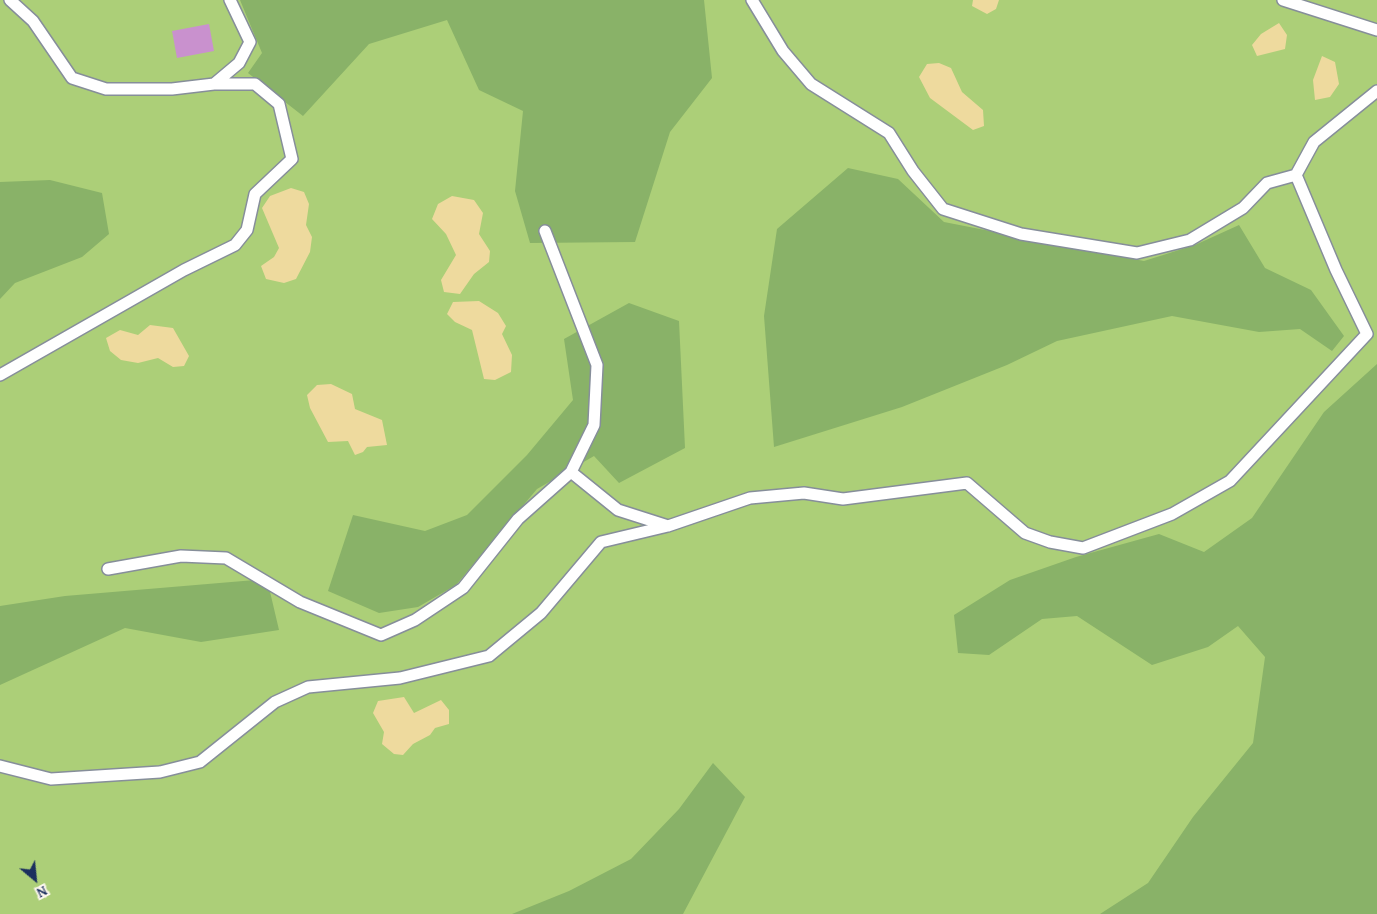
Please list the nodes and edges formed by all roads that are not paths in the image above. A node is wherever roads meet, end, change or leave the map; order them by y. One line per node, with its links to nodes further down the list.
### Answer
1 (10, 0): 6 (lane)
2 (230, 0): 6 (lane)
3 (752, 0): 8 (lane)
4 (1283, 0): 5 (lane)
5 (1377, 30)
6 (214, 84): 10 (lane)
7 (1377, 91): 8 (lane)
8 (1296, 175): 12 (lane)
9 (545, 231): 11 (lane)
10 (0, 375)
11 (571, 472): 12 (lane); 13 (lane)
12 (668, 526): 14 (lane)
13 (108, 569)
14 (0, 766)

